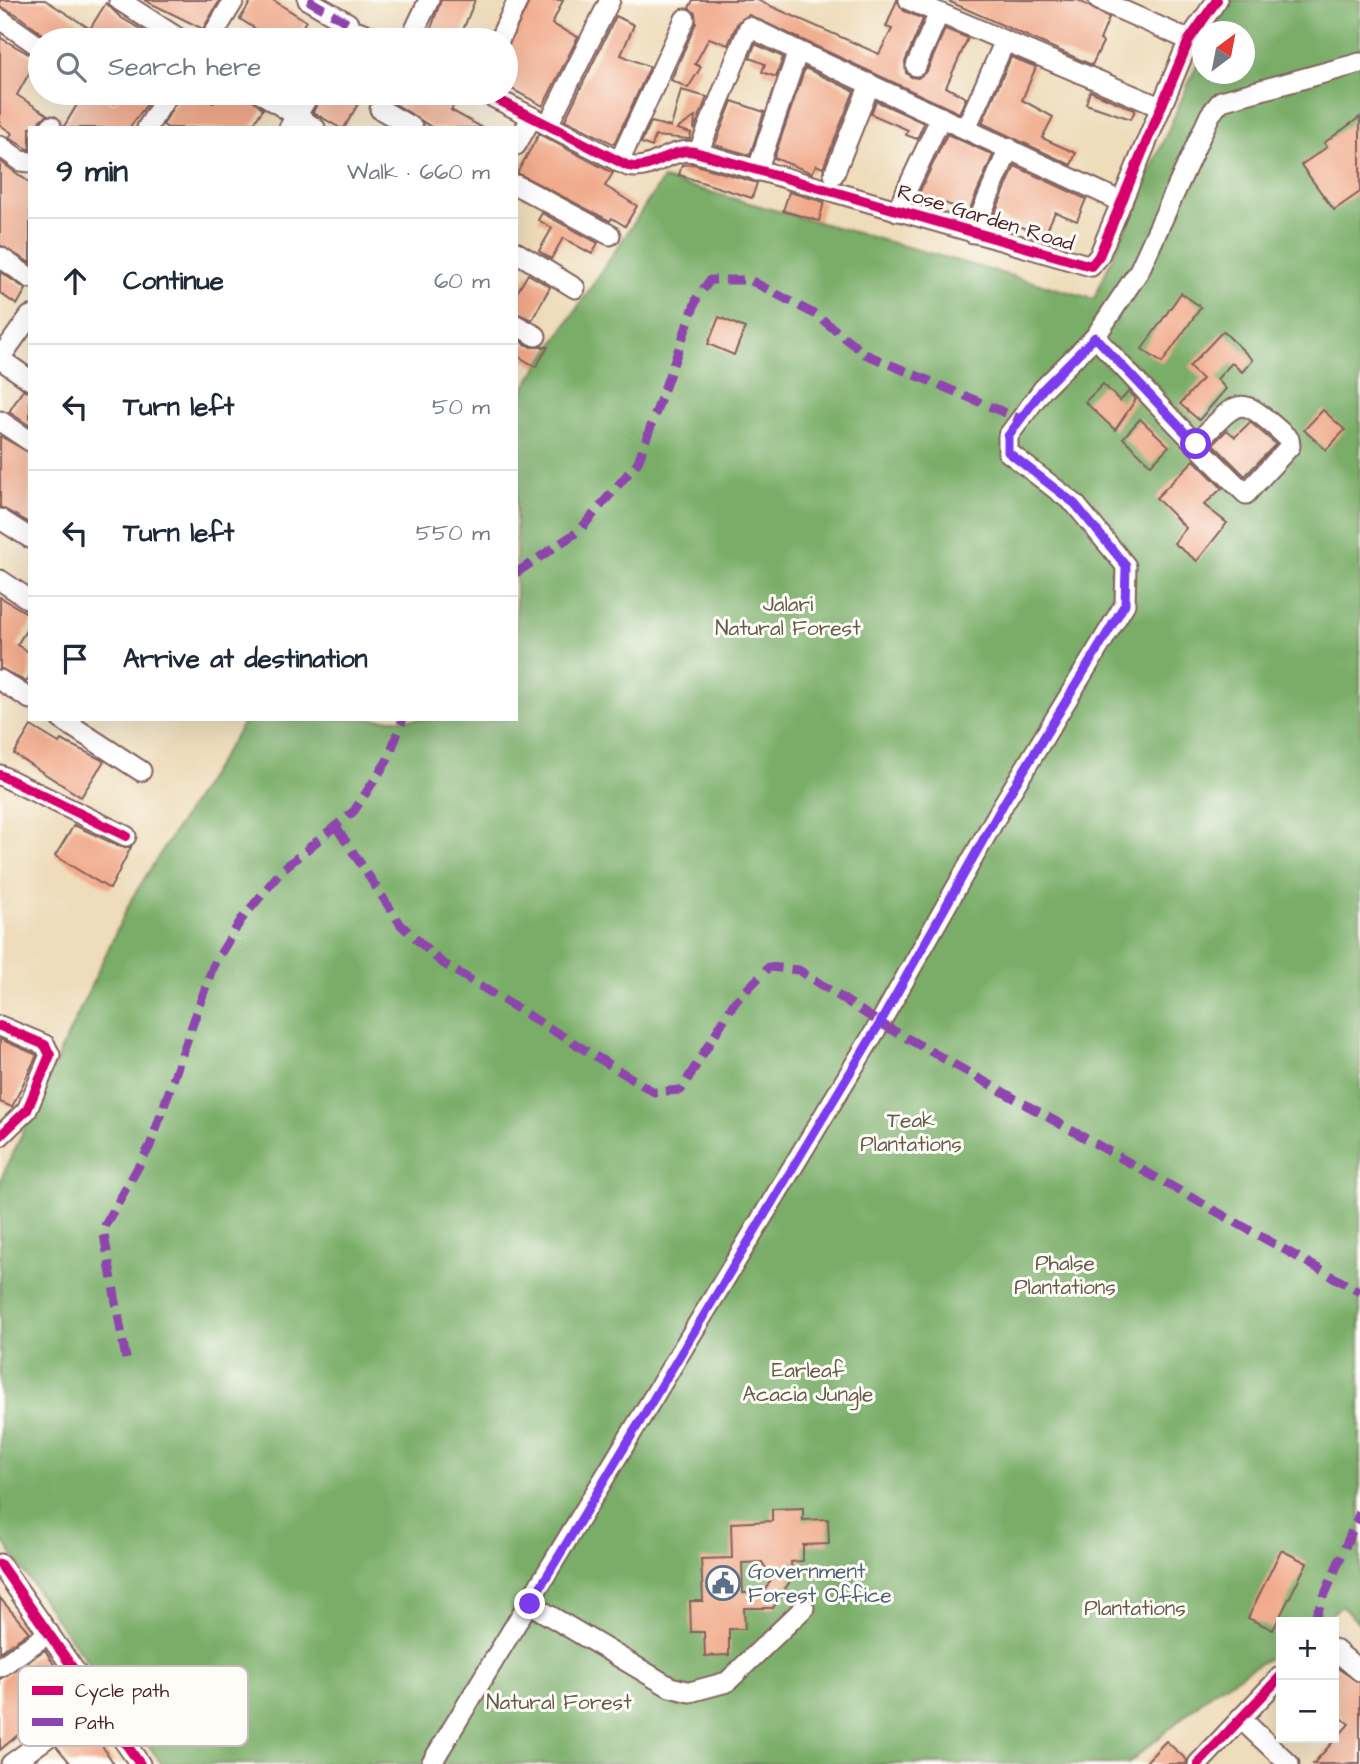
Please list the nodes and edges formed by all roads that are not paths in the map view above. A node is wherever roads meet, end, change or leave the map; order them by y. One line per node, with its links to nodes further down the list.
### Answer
1 (119, 0): 14 (street)
2 (234, 0): 15 (street)
3 (308, 0): 16 (street)
4 (429, 0): 17 (street)
5 (518, 0): 18 (street)
6 (610, 0): 33 (street)
7 (909, 0): 11 (street)
8 (1099, 0): 10 (street)
9 (1216, 0): 20 (street, Rose Garden Road)
10 (1120, 4): 20 (street)
11 (939, 13): 21 (street); 24 (street)
12 (0, 19): 19 (street)
13 (685, 19): 43 (street)
14 (162, 28)
15 (217, 28)
16 (347, 28)
17 (416, 28)
18 (505, 28)
19 (28, 39)
20 (1189, 40): 30 (street, Rose Garden Road)
21 (1004, 41): 30 (street); 37 (street)
22 (798, 51): 25 (street); 41 (street); 44 (street)
23 (1360, 63): 58 (street)
24 (916, 66)
25 (870, 84): 32 (street); 45 (street)
26 (161, 105): 35 (street)
27 (274, 105): 34 (street)
28 (303, 105): 34 (street)
29 (509, 105): 33 (street)
30 (1160, 107): 47 (street, Rose Garden Road)
31 (380, 109): 36 (street)
32 (941, 117): 37 (street); 48 (street)
33 (540, 121): 38 (street); 43 (street)
34 (292, 122)
35 (148, 126)
36 (410, 126)
37 (966, 128): 40 (street)
38 (518, 143)
39 (0, 146): 42 (street)
40 (1009, 148): 47 (street); 49 (street)
41 (698, 153): 43 (street, Rose Garden Road); 44 (street, Rose Garden Road)
42 (28, 162)
43 (623, 164)
44 (757, 171): 48 (street, Rose Garden Road)
45 (834, 174)
46 (518, 186): 50 (street)
47 (1122, 202): 49 (street, Rose Garden Road)
48 (897, 211): 49 (street, Rose Garden Road)
49 (973, 233)
50 (610, 235)
51 (518, 254): 54 (street)
52 (0, 257): 53 (street)
53 (28, 277)
54 (575, 288)
55 (28, 319): 59 (street)
56 (518, 326): 57 (street)
57 (536, 336)
58 (1095, 337): 63 (street); 77 (street)
59 (0, 359): 60 (street)
60 (28, 379)
61 (0, 421): 62 (street)
62 (28, 440)
63 (1196, 444): 63 (street)
64 (0, 519): 65 (street)
65 (28, 537)
66 (0, 580): 67 (street)
67 (28, 599)
68 (0, 680): 69 (street)
69 (28, 698)
70 (64, 721): 71 (street)
71 (141, 771)
72 (0, 775): 73 (street)
73 (126, 836)
74 (0, 1026): 75 (street)
75 (0, 1136)
76 (1, 1567): 79 (street)
77 (530, 1604): 78 (street); 90 (street)
78 (804, 1608)
79 (49, 1633): 81 (street); 82 (street)
80 (1339, 1653): 83 (street)
81 (71, 1666)
82 (0, 1667)
83 (1360, 1671)
84 (1277, 1680): 85 (street)
85 (1240, 1718): 91 (street); 92 (street)
86 (36, 1746): 88 (street)
87 (127, 1746): 89 (street)
88 (11, 1764)
89 (140, 1764)
90 (431, 1764)
91 (1198, 1764)
92 (1289, 1764)

